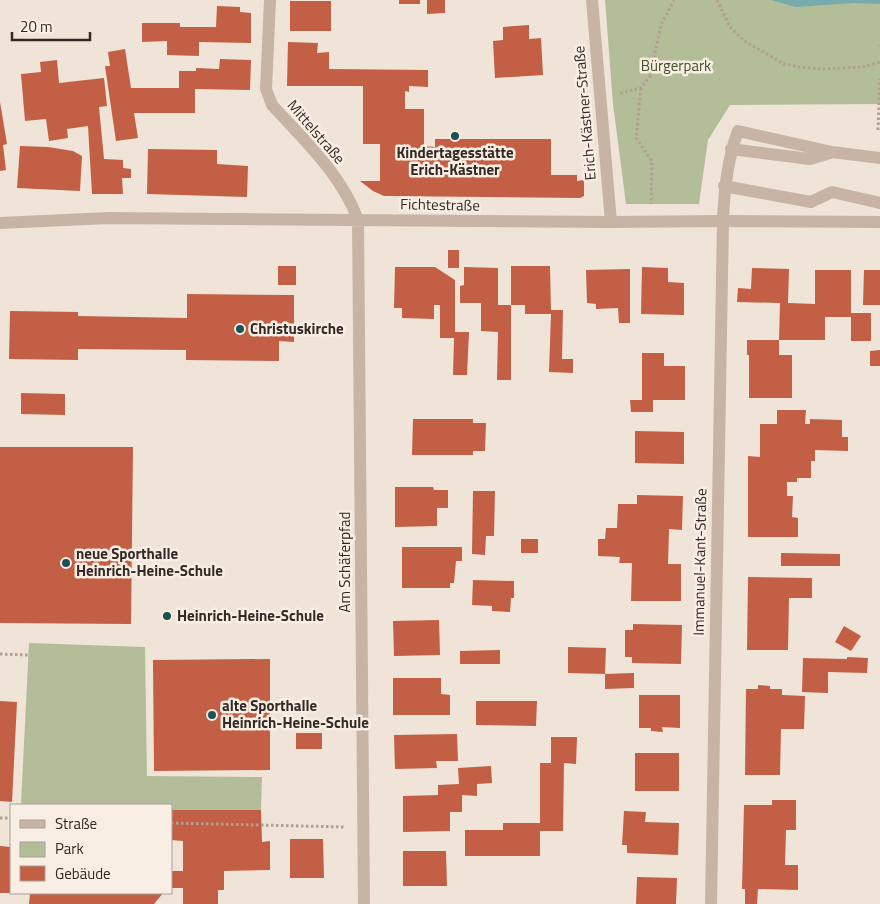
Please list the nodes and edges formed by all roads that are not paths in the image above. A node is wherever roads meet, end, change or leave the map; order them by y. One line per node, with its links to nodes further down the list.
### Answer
1 (270, 0): 8 (street, Mittelstraße)
2 (592, 0): 10 (street, Erich-Kästner-Straße)
3 (731, 149): 4 (street); 4 (street); 6 (street, Immanuel-Kant-Straße)
4 (832, 152): 5 (street)
5 (880, 158)
6 (724, 186): 7 (street); 9 (street, Immanuel-Kant-Straße)
7 (880, 203)
8 (358, 220): 10 (street, Fichtestraße); 12 (street, Fichtestraße); 13 (street, Am Schäferpfad)
9 (723, 221): 10 (street, Fichtestraße); 11 (street, Fichtestraße); 14 (street, Immanuel-Kant-Straße)
10 (611, 222)
11 (880, 222)
12 (0, 223)
13 (364, 904)
14 (711, 904)

